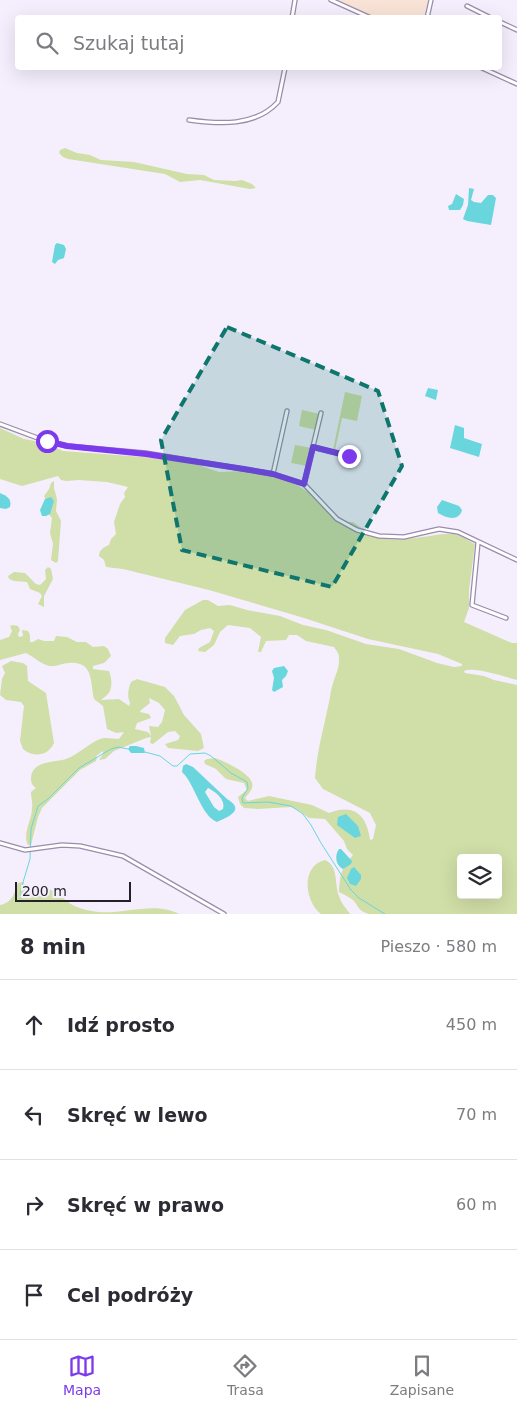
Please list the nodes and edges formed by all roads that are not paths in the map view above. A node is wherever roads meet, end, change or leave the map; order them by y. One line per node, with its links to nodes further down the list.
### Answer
1 (295, 0): 5 (street)
2 (331, 0): 6 (street)
3 (431, 0): 7 (street)
4 (467, 6): 8 (street)
5 (292, 15)
6 (364, 15)
7 (428, 15)
8 (485, 15)
9 (502, 23): 10 (street)
10 (517, 30)
11 (284, 70): 14 (street)
12 (486, 70): 13 (street)
13 (517, 84)
14 (189, 120)
15 (287, 410): 20 (street)
16 (321, 413): 18 (street)
17 (0, 424): 20 (street)
18 (313, 447): 19 (street); 21 (street)
19 (349, 456)
20 (273, 474): 21 (street)
21 (304, 484): 22 (street)
22 (478, 542): 23 (street); 24 (street)
23 (517, 560)
24 (506, 618)
25 (0, 843): 26 (street)
26 (224, 914)

